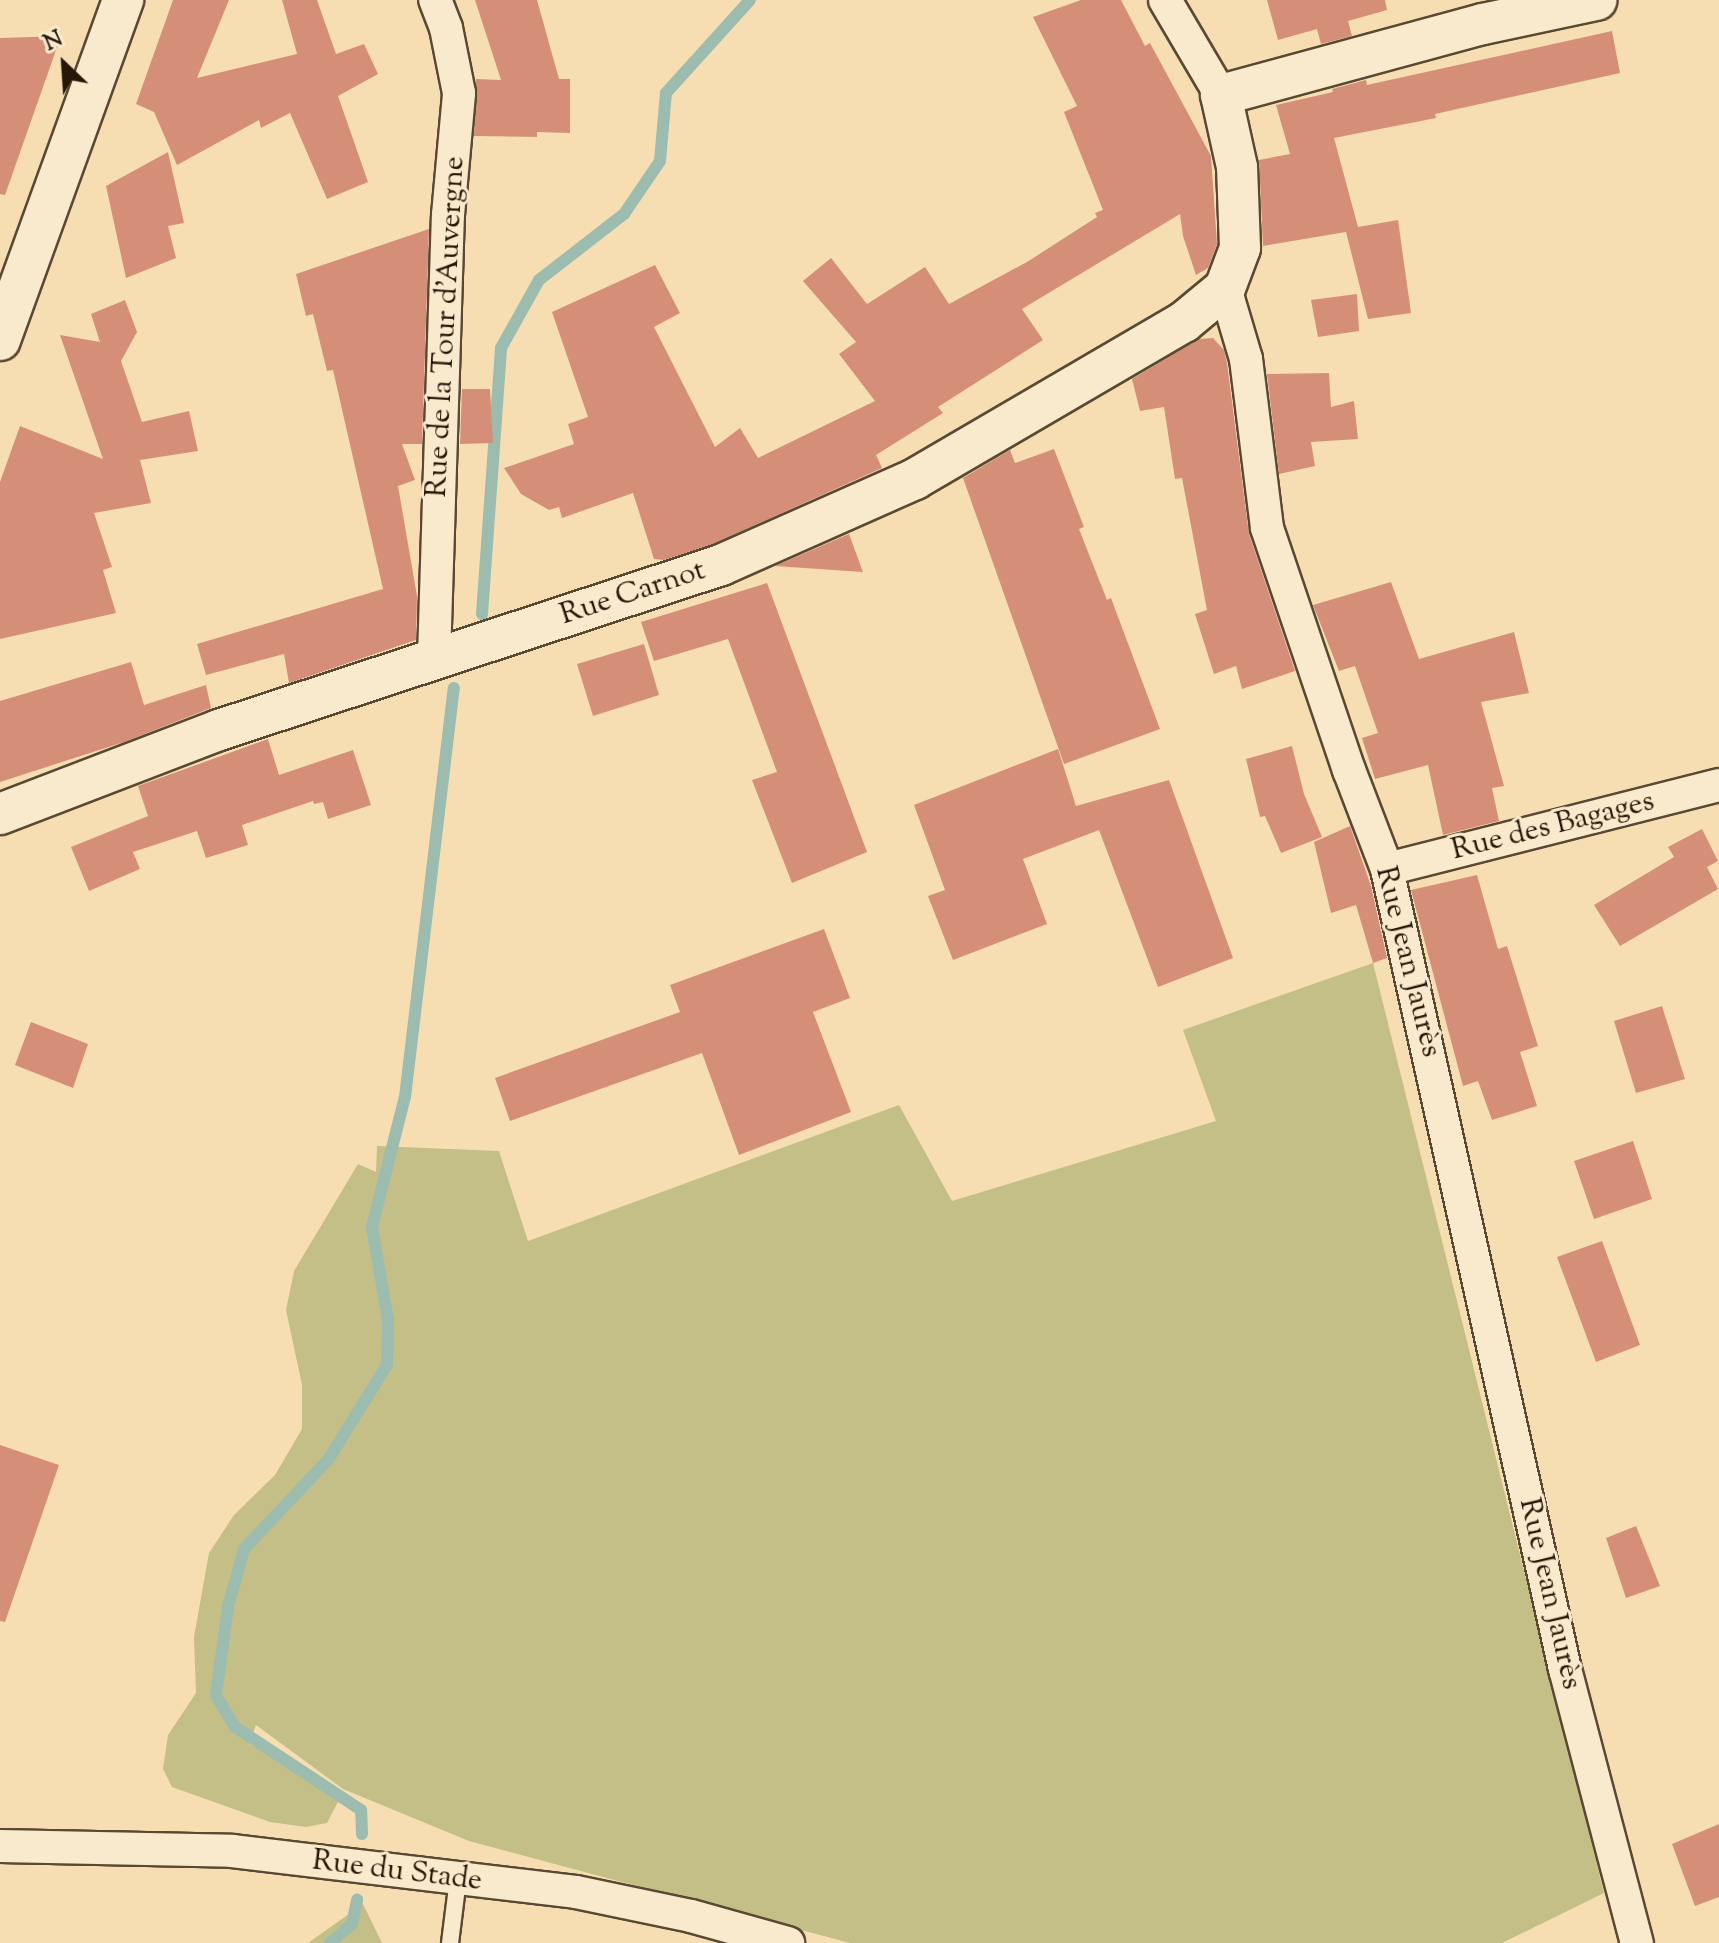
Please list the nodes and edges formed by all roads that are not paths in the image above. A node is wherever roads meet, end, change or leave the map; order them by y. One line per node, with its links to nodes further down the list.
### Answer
1 (123, 0): 7 (street)
2 (435, 0): 8 (street, Rue de la Tour d'Auvergne)
3 (1165, 0): 5 (street)
4 (1596, 0): 5 (street)
5 (1221, 95): 6 (street)
6 (1225, 288): 8 (street, Rue Carnot); 11 (street, Rue Jean Jaurès)
7 (0, 340)
8 (434, 658): 10 (street, Rue Carnot)
9 (1719, 785): 11 (street, Rue des Bagages)
10 (0, 814)
11 (1387, 869): 16 (street, Rue Jean Jaurès)
12 (0, 1846): 13 (street, Rue du Stade)
13 (458, 1879): 14 (lane); 15 (street, Rue du Stade)
14 (450, 1943)
15 (788, 1943)
16 (1637, 1943)

